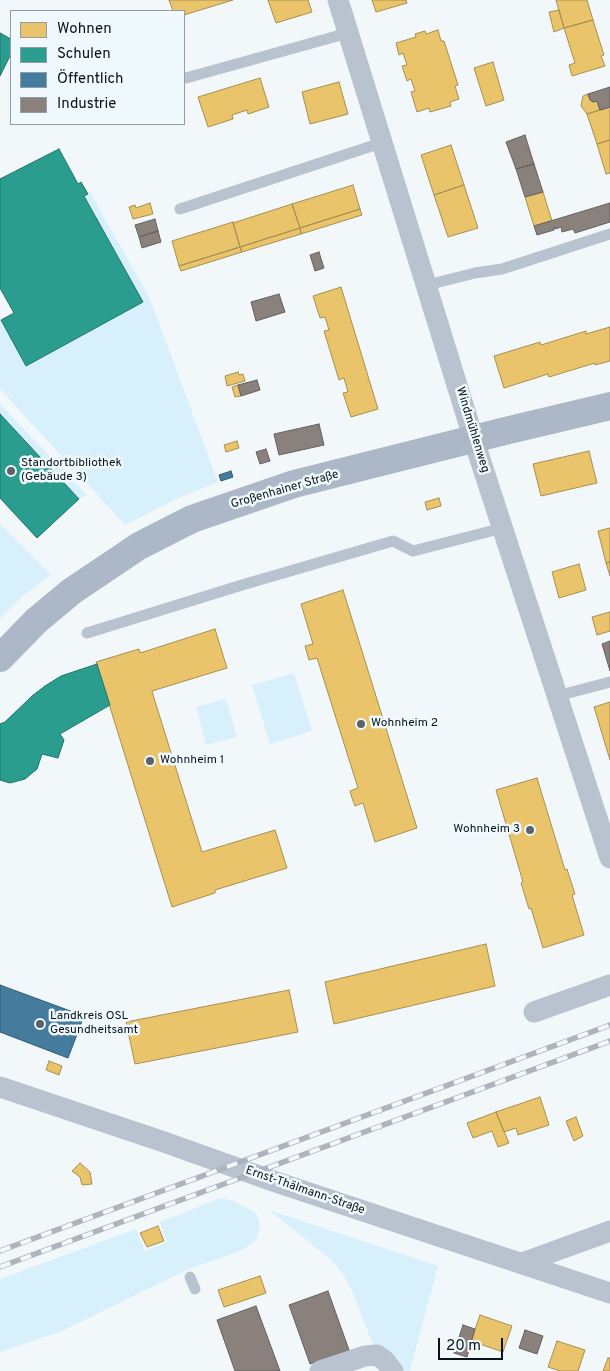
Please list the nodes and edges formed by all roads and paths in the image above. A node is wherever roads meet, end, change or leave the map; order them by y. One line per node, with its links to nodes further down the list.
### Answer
1 (338, 0): 2 (street, Windmühlenweg)
2 (348, 33): 3 (lane); 4 (street, Windmühlenweg)
3 (186, 78)
4 (382, 143): 5 (lane); 7 (street, Windmühlenweg)
5 (180, 209)
6 (610, 234): 7 (lane)
7 (427, 285): 9 (street, Windmühlenweg)
8 (610, 406): 9 (main road, Großenhainer Straße)
9 (474, 439): 10 (street, Windmühlenweg); 12 (main road, Großenhainer Straße)
10 (503, 528): 11 (lane); 14 (street, Windmühlenweg)
11 (87, 633)
12 (0, 658)
13 (610, 682): 14 (lane)
14 (557, 696): 15 (street, Windmühlenweg)
15 (610, 858)
16 (610, 985): 17 (street)
17 (534, 1012)
18 (0, 1087): 20 (street, Ernst-Thälmann-Straße)
19 (610, 1231): 20 (street)
20 (522, 1264): 23 (street, Ernst-Thälmann-Straße)
21 (190, 1277): 22 (lane)
22 (195, 1289)
23 (610, 1293)
24 (320, 1371): 25 (street)
25 (393, 1371)

